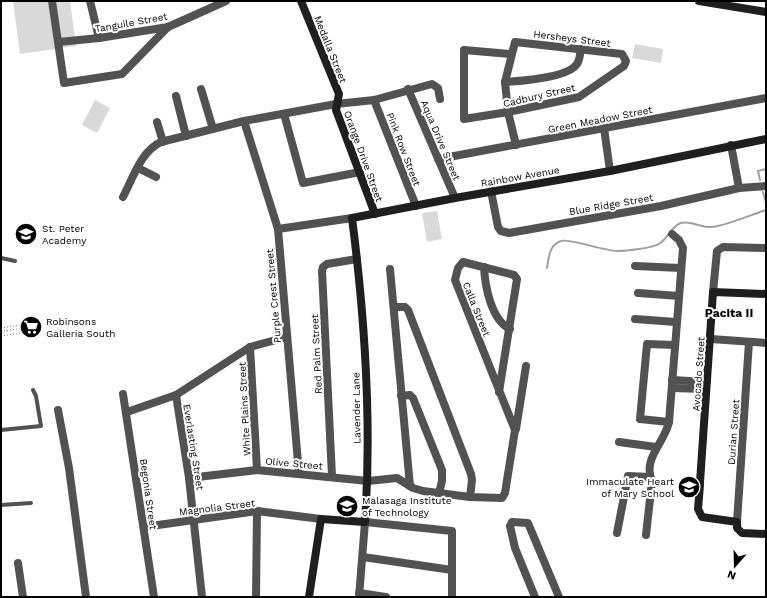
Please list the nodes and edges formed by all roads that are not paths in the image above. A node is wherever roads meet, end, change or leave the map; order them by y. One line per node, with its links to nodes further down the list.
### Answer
1 (52, 1): 9 (street)
2 (90, 1): 8 (street)
3 (226, 1): 7 (street, Tanguile Street)
4 (301, 1): 20 (street, Medalla Street)
5 (699, 1): 6 (street)
6 (766, 12)
7 (168, 27): 8 (street, Tanguile Street); 9 (street)
8 (99, 38): 9 (street, Tanguile Street)
9 (59, 42)
10 (581, 49): 11 (street, Hersheys Street); 12 (street, Hersheys Street); 13 (street)
11 (511, 54): 13 (street); 21 (street, Cadbury Street)
12 (625, 58): 21 (street, Cadbury Street)
13 (505, 82): 21 (street)
14 (201, 89): 26 (street)
15 (408, 89): 18 (street); 19 (street); 32 (street, Aqua Drive Street)
16 (176, 96): 27 (street)
17 (766, 98): 25 (street, Green Meadow Street)
18 (440, 99)
19 (374, 100): 20 (street); 42 (street, Pink Row Street)
20 (336, 104): 22 (street); 35 (street, Orange Drive Street)
21 (508, 112): 30 (street)
22 (284, 114): 23 (street); 35 (street)
23 (244, 121): 26 (street); 45 (street, Purple Crest Street)
24 (157, 122): 29 (street)
25 (604, 128): 30 (street, Green Meadow Street); 34 (street)
26 (213, 129): 27 (street)
27 (186, 136): 29 (street)
28 (766, 139): 31 (street, Rainbow Avenue)
29 (163, 142): 33 (street)
30 (516, 145): 32 (street, Green Meadow Street)
31 (731, 145): 34 (street, Rainbow Avenue); 38 (street)
32 (438, 159): 41 (street, Aqua Drive Street)
33 (138, 168): 36 (street); 40 (street)
34 (610, 171): 39 (street, Rainbow Avenue)
35 (360, 172): 43 (street, Orange Drive Street)
36 (156, 177)
37 (766, 186): 38 (street, Blue Ridge Street)
38 (739, 188): 39 (street, Blue Ridge Street)
39 (491, 191): 41 (street, Rainbow Avenue)
40 (123, 197)
41 (455, 198): 42 (street, Rainbow Avenue)
42 (416, 206): 43 (street, Rainbow Avenue)
43 (375, 214): 44 (street, Rainbow Avenue)
44 (352, 218): 45 (street, Rainbow Avenue); 49 (street, Lavender Lane)
45 (278, 229): 63 (street, Purple Crest Street)
46 (672, 234): 53 (street)
47 (766, 248): 55 (street, Avocado Street)
48 (1, 258): 50 (lane)
49 (357, 259): 86 (street, Red Palm Street); 89 (street, Lavender Lane)
50 (16, 261)
51 (635, 266): 53 (street)
52 (484, 267): 62 (street); 62 (street, Calla Street); 73 (street, Calla Street)
53 (681, 268): 58 (street)
54 (390, 269): 59 (street)
55 (713, 292): 57 (street); 64 (street, Avocado Street)
56 (638, 293): 58 (street)
57 (766, 294)
58 (679, 296): 61 (street)
59 (394, 308): 76 (street); 92 (street)
60 (635, 319): 61 (street)
61 (676, 322): 67 (street)
62 (510, 329): 73 (street, Calla Street)
63 (287, 337): 68 (street); 85 (street, Purple Crest Street)
64 (711, 339): 65 (street); 71 (street, Avocado Street)
65 (749, 342): 66 (street); 99 (street, Durian Street)
66 (766, 343)
67 (675, 345): 70 (street); 79 (street)
68 (250, 347): 75 (street); 84 (street, White Plains Street)
69 (526, 366): 81 (street)
70 (672, 384): 71 (street); 79 (street)
71 (707, 386): 99 (street, Avocado Street)
72 (33, 390): 80 (lane)
73 (499, 392): 81 (street, Calla Street)
74 (123, 394): 78 (street, Begonia Street)
75 (176, 395): 78 (street); 88 (street, Everlasting Street)
76 (401, 396): 90 (street); 91 (street)
77 (58, 410): 109 (street)
78 (127, 412): 100 (street, Begonia Street)
79 (669, 422): 83 (street)
80 (1, 430)
81 (515, 430): 92 (street)
82 (619, 442): 83 (street)
83 (656, 447): 87 (street)
84 (256, 470): 85 (street, Olive Street); 88 (street, Olive Street)
85 (299, 474): 86 (street, Olive Street)
86 (332, 476): 89 (street, Olive Street)
87 (650, 477): 101 (street); 103 (street)
88 (189, 478): 97 (street, Everlasting Street)
89 (368, 481): 90 (street, Olive Street); 98 (street, Lavender Lane)
90 (410, 486): 91 (street)
91 (439, 493): 92 (street)
92 (470, 497)
93 (31, 503): 94 (lane)
94 (1, 505)
95 (257, 511): 96 (street, Magnolia Street); 97 (street, Magnolia Street); 112 (street)
96 (321, 519): 98 (street, Magnolia Street); 113 (street)
97 (194, 520): 100 (street, Magnolia Street); 111 (street, Everlasting Street)
98 (365, 522): 104 (street, Lavender Lane); 106 (street)
99 (737, 522): 102 (street)
100 (144, 528): 110 (street, Begonia Street)
101 (617, 533)
102 (766, 534)
103 (646, 535)
104 (363, 557): 106 (street); 107 (street, Lavender Lane)
105 (18, 563): 108 (street)
106 (452, 570): 115 (street)
107 (359, 595): 114 (street)
108 (23, 597)
109 (86, 597)
110 (154, 597)
111 (202, 597)
112 (256, 597)
113 (309, 597)
114 (386, 597)
115 (452, 597)
116 (535, 597): 117 (street)
117 (559, 597)

